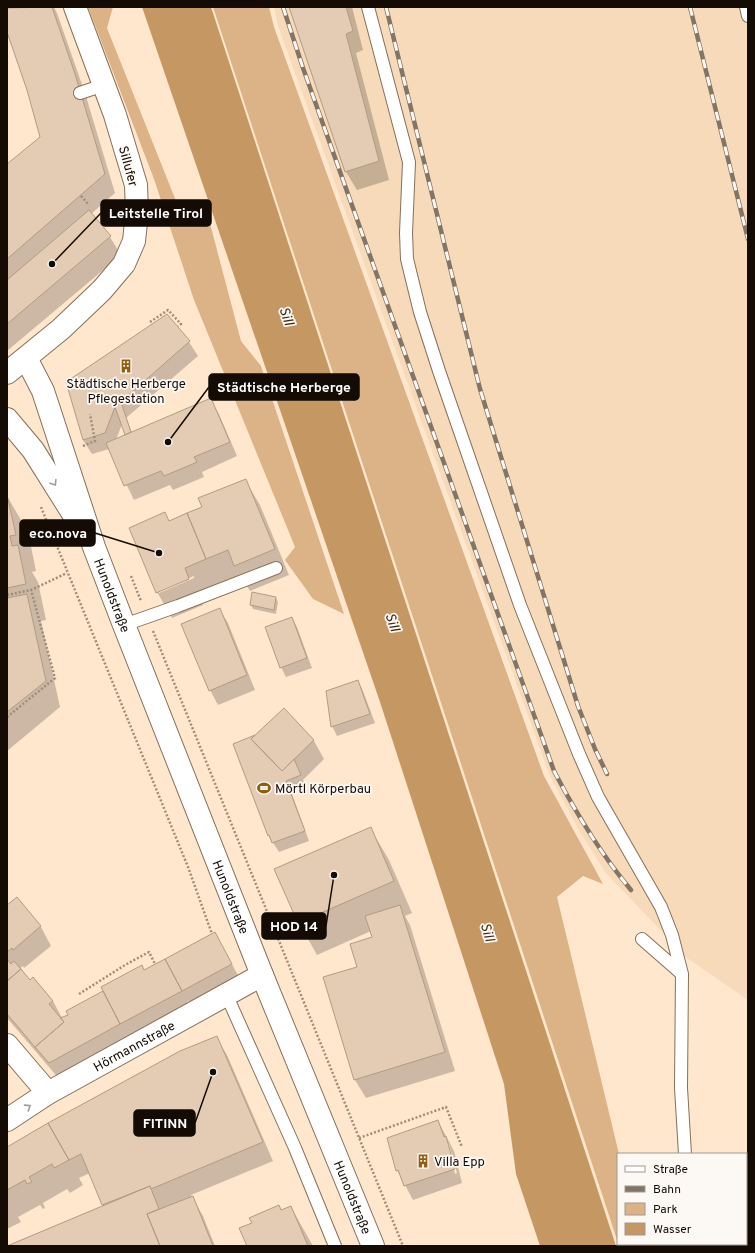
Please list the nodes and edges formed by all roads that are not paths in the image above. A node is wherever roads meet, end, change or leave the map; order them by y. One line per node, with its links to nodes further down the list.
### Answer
1 (75, 7): 5 (street, Sillufer)
2 (368, 7): 14 (lane)
3 (746, 7): 4 (lane)
4 (748, 16)
5 (104, 85): 6 (lane); 7 (street, Sillufer)
6 (80, 93)
7 (26, 358): 8 (street); 10 (street, Hunoldstraße)
8 (7, 373)
9 (7, 419): 10 (street, Hunoldstraße, one-way to 10)
10 (94, 547): 12 (street, Hunoldstraße)
11 (276, 568): 12 (lane)
12 (124, 625): 15 (street, Hunoldstraße)
13 (642, 939): 14 (lane)
14 (682, 974): 20 (lane)
15 (262, 975): 16 (street, Hörmannstraße); 22 (street, Hunoldstraße)
16 (226, 994): 18 (street, Hörmannstraße); 21 (lane)
17 (7, 1045): 18 (street)
18 (48, 1093): 19 (street, Hörmannstraße, one-way to 18)
19 (7, 1120)
20 (685, 1153)
21 (335, 1246)
22 (373, 1246)

